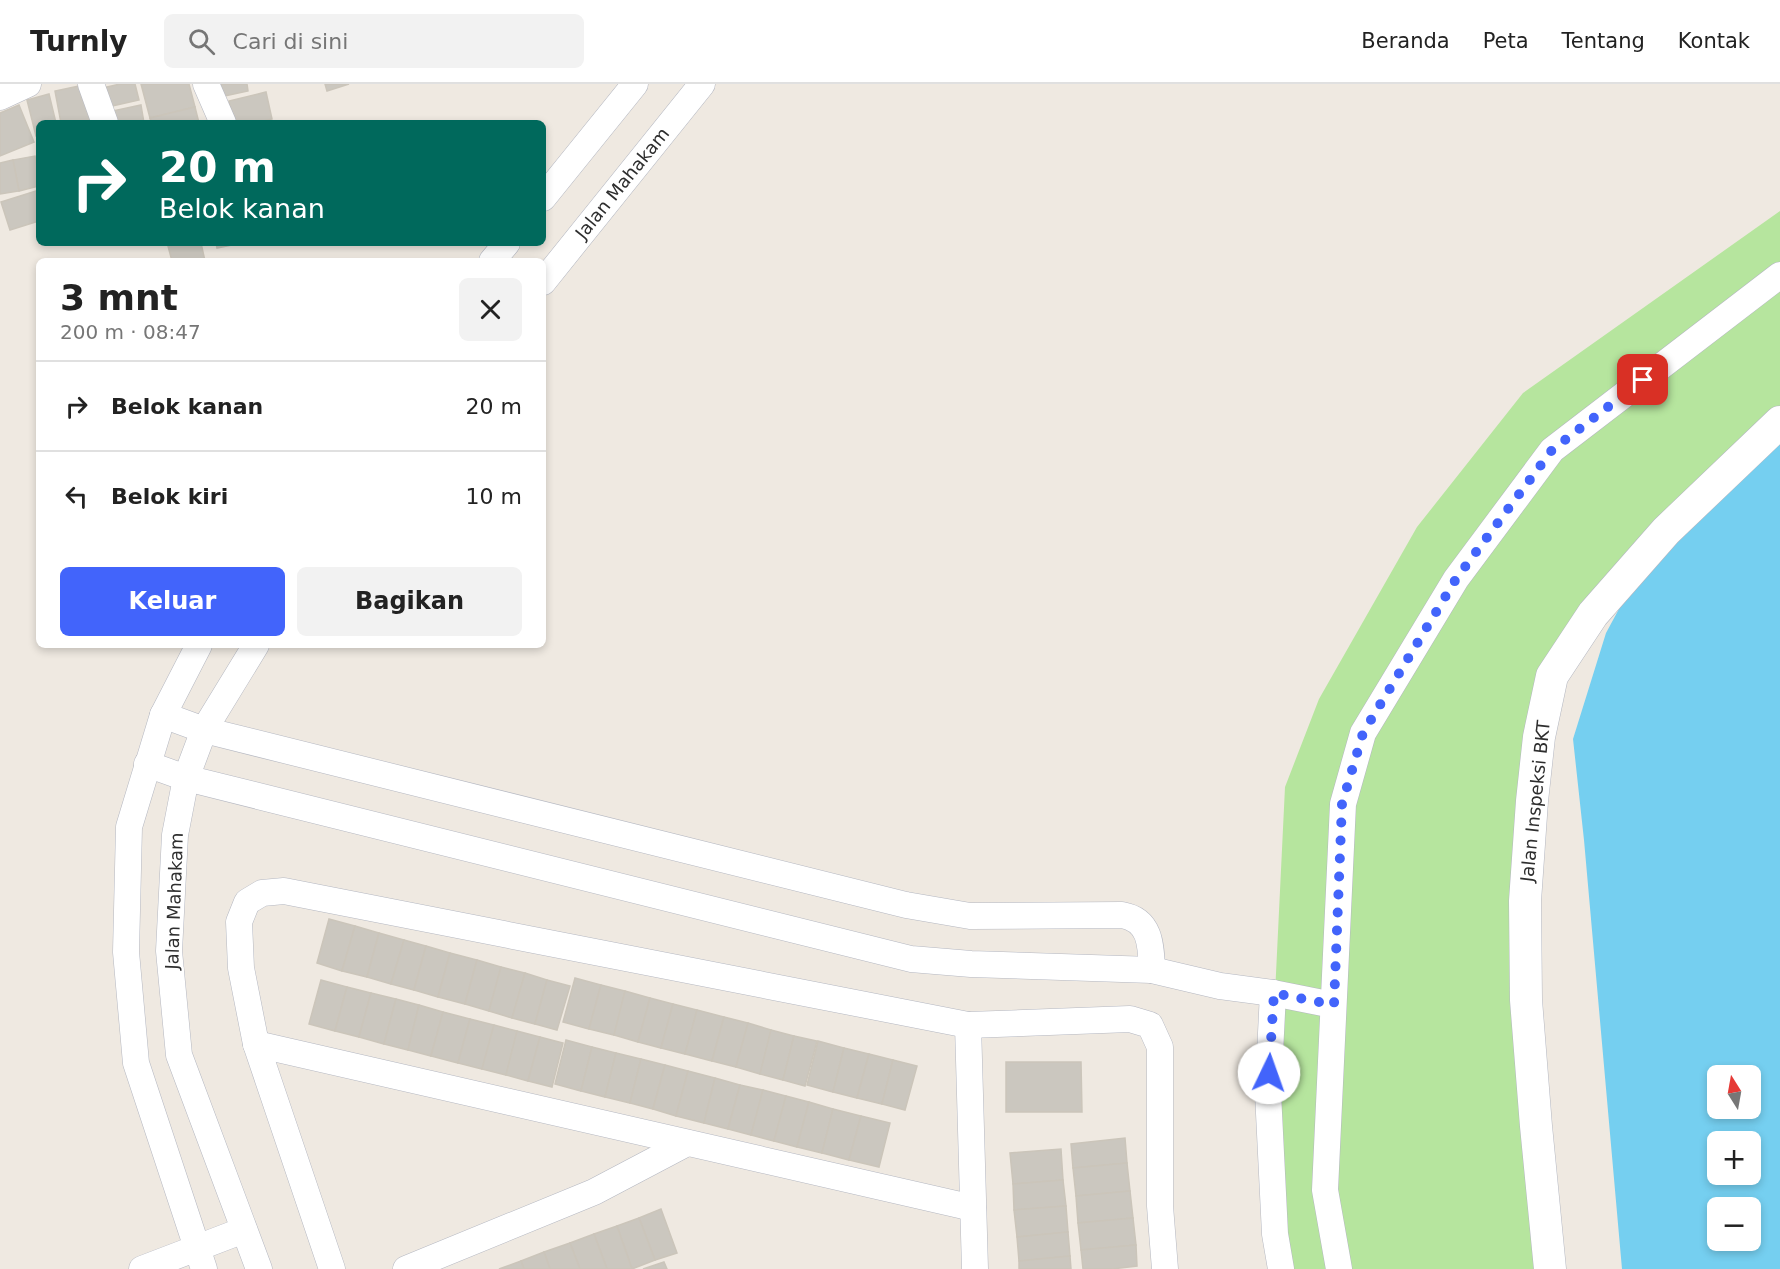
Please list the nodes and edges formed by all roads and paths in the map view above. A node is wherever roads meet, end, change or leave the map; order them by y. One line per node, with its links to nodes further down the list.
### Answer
1 (28, 84): 6 (street)
2 (91, 84): 7 (street)
3 (206, 84): 8 (street)
4 (636, 84): 9 (street)
5 (702, 84): 13 (street, Jalan Mahakam)
6 (0, 97)
7 (104, 120)
8 (222, 120)
9 (546, 194)
10 (504, 246): 11 (street)
11 (494, 258)
12 (1780, 275): 23 (street)
13 (546, 278)
14 (1780, 422): 38 (street, Jalan Inspeksi BKT)
15 (197, 648): 17 (street)
16 (254, 648): 18 (street, Jalan Mahakam)
17 (163, 715): 18 (street); 19 (street)
18 (204, 730): 20 (street, Jalan Mahakam); 21 (street)
19 (147, 764): 20 (street); 29 (street)
20 (186, 778): 21 (street); 28 (street, Jalan Mahakam)
21 (1152, 970): 22 (street)
22 (1274, 993): 23 (street); 36 (street)
23 (1334, 1005): 37 (street)
24 (968, 1025): 25 (street); 27 (street); 35 (street)
25 (256, 1044): 26 (street); 32 (street)
26 (687, 1143): 27 (street); 33 (street)
27 (973, 1208): 34 (street)
28 (244, 1230): 29 (street); 31 (street, Jalan Mahakam)
29 (200, 1259): 30 (street)
30 (153, 1265)
31 (259, 1269)
32 (332, 1269)
33 (406, 1269)
34 (975, 1269)
35 (1165, 1269)
36 (1281, 1269)
37 (1339, 1269)
38 (1550, 1269)

